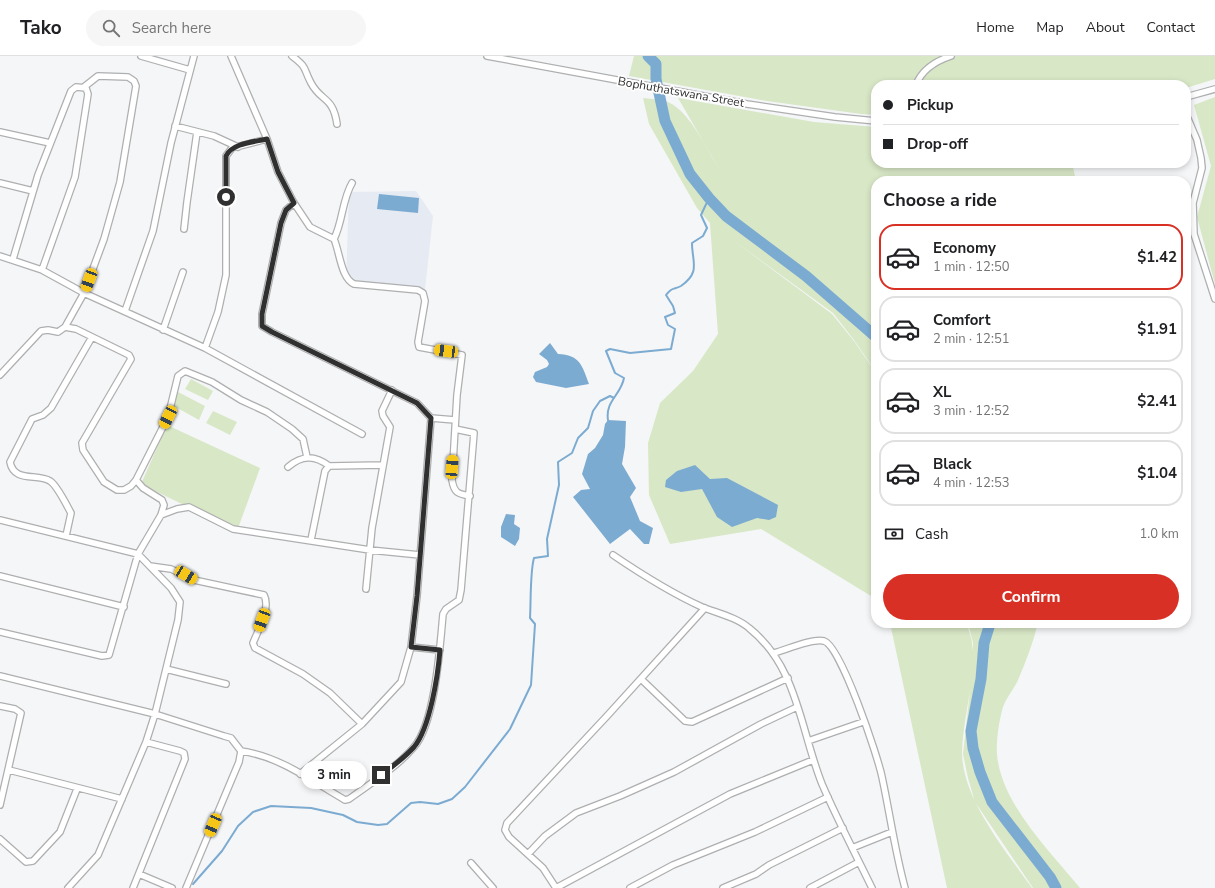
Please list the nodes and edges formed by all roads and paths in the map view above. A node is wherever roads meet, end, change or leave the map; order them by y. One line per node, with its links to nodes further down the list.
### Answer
1 (141, 56): 7 (street)
2 (194, 56): 7 (street)
3 (231, 56): 18 (street)
4 (292, 56): 13 (street)
5 (486, 56): 12 (street, Bophuthatswana Street)
6 (952, 56): 8 (street)
7 (190, 70): 14 (street)
8 (918, 80)
9 (84, 87): 19 (street); 29 (street); 31 (street)
10 (1215, 89): 11 (street)
11 (1191, 96)
12 (871, 120)
13 (337, 124)
14 (175, 126): 17 (street); 33 (street)
15 (1191, 126): 32 (street)
16 (0, 132): 19 (street)
17 (198, 132): 20 (street); 25 (street)
18 (267, 139): 20 (street); 24 (street)
19 (50, 143): 23 (street)
20 (238, 146): 37 (street)
21 (0, 183): 23 (street)
22 (352, 183): 26 (street)
23 (33, 191): 28 (street)
24 (294, 203): 26 (street); 39 (street)
25 (184, 229)
26 (334, 239): 41 (street)
27 (0, 256): 28 (street)
28 (13, 259): 29 (street)
29 (42, 270): 31 (street)
30 (183, 272): 35 (street)
31 (84, 293): 33 (street); 34 (street)
32 (1215, 299)
33 (125, 311): 35 (street)
34 (65, 327): 36 (street); 38 (street)
35 (163, 330): 37 (street)
36 (92, 337): 48 (street); 52 (street)
37 (205, 348): 43 (street)
38 (0, 375)
39 (392, 390): 40 (street); 45 (street)
40 (431, 418): 41 (street); 56 (street)
41 (455, 420): 42 (street)
42 (455, 429): 49 (street); 49 (street)
43 (362, 434)
44 (307, 458): 46 (street); 47 (street); 48 (street)
45 (383, 465): 46 (street); 54 (street)
46 (329, 466): 53 (street)
47 (288, 467)
48 (136, 480): 50 (street)
49 (470, 496): 65 (street)
50 (161, 515): 53 (street); 55 (street)
51 (0, 520): 52 (street)
52 (66, 536): 55 (street)
53 (311, 540): 54 (street)
54 (370, 550): 56 (street); 60 (street)
55 (138, 554): 58 (street); 61 (street)
56 (420, 555): 64 (street)
57 (613, 555): 62 (street)
58 (150, 566): 67 (street); 76 (street)
59 (0, 576): 61 (street)
60 (366, 589)
61 (124, 607): 63 (street)
62 (705, 608): 66 (street); 70 (street)
63 (0, 632)
64 (411, 647): 65 (street); 76 (street)
65 (440, 650): 82 (street)
66 (774, 653): 69 (street); 75 (street)
67 (166, 669): 71 (street); 74 (street)
68 (0, 676): 74 (street)
69 (788, 678): 70 (street); 73 (street)
70 (641, 679): 91 (street)
71 (226, 684)
72 (0, 706): 81 (street)
73 (797, 707): 77 (street); 91 (street)
74 (156, 714): 78 (street); 79 (street)
75 (863, 722): 77 (street); 88 (street)
76 (362, 724): 82 (street)
77 (808, 741): 80 (street)
78 (146, 742): 85 (street); 94 (street)
79 (241, 750): 82 (street); 98 (street)
80 (813, 760): 84 (street); 100 (street)
81 (9, 770): 83 (street); 86 (street)
82 (300, 774)
83 (77, 789): 85 (street); 89 (street)
84 (828, 797): 87 (street); 101 (street)
85 (122, 799): 95 (street)
86 (0, 805)
87 (843, 828): 90 (street); 102 (street)
88 (892, 832): 90 (street); 105 (street)
89 (0, 840)
90 (852, 848): 92 (street)
91 (528, 854): 100 (street)
92 (859, 862): 103 (street); 104 (street)
93 (471, 863): 99 (street)
94 (139, 874): 96 (street); 97 (street)
95 (68, 888)
96 (133, 888)
97 (172, 888)
98 (186, 888)
99 (493, 888)
100 (556, 888)
101 (630, 888)
102 (723, 888)
103 (810, 888)
104 (872, 888)
105 (905, 888)

